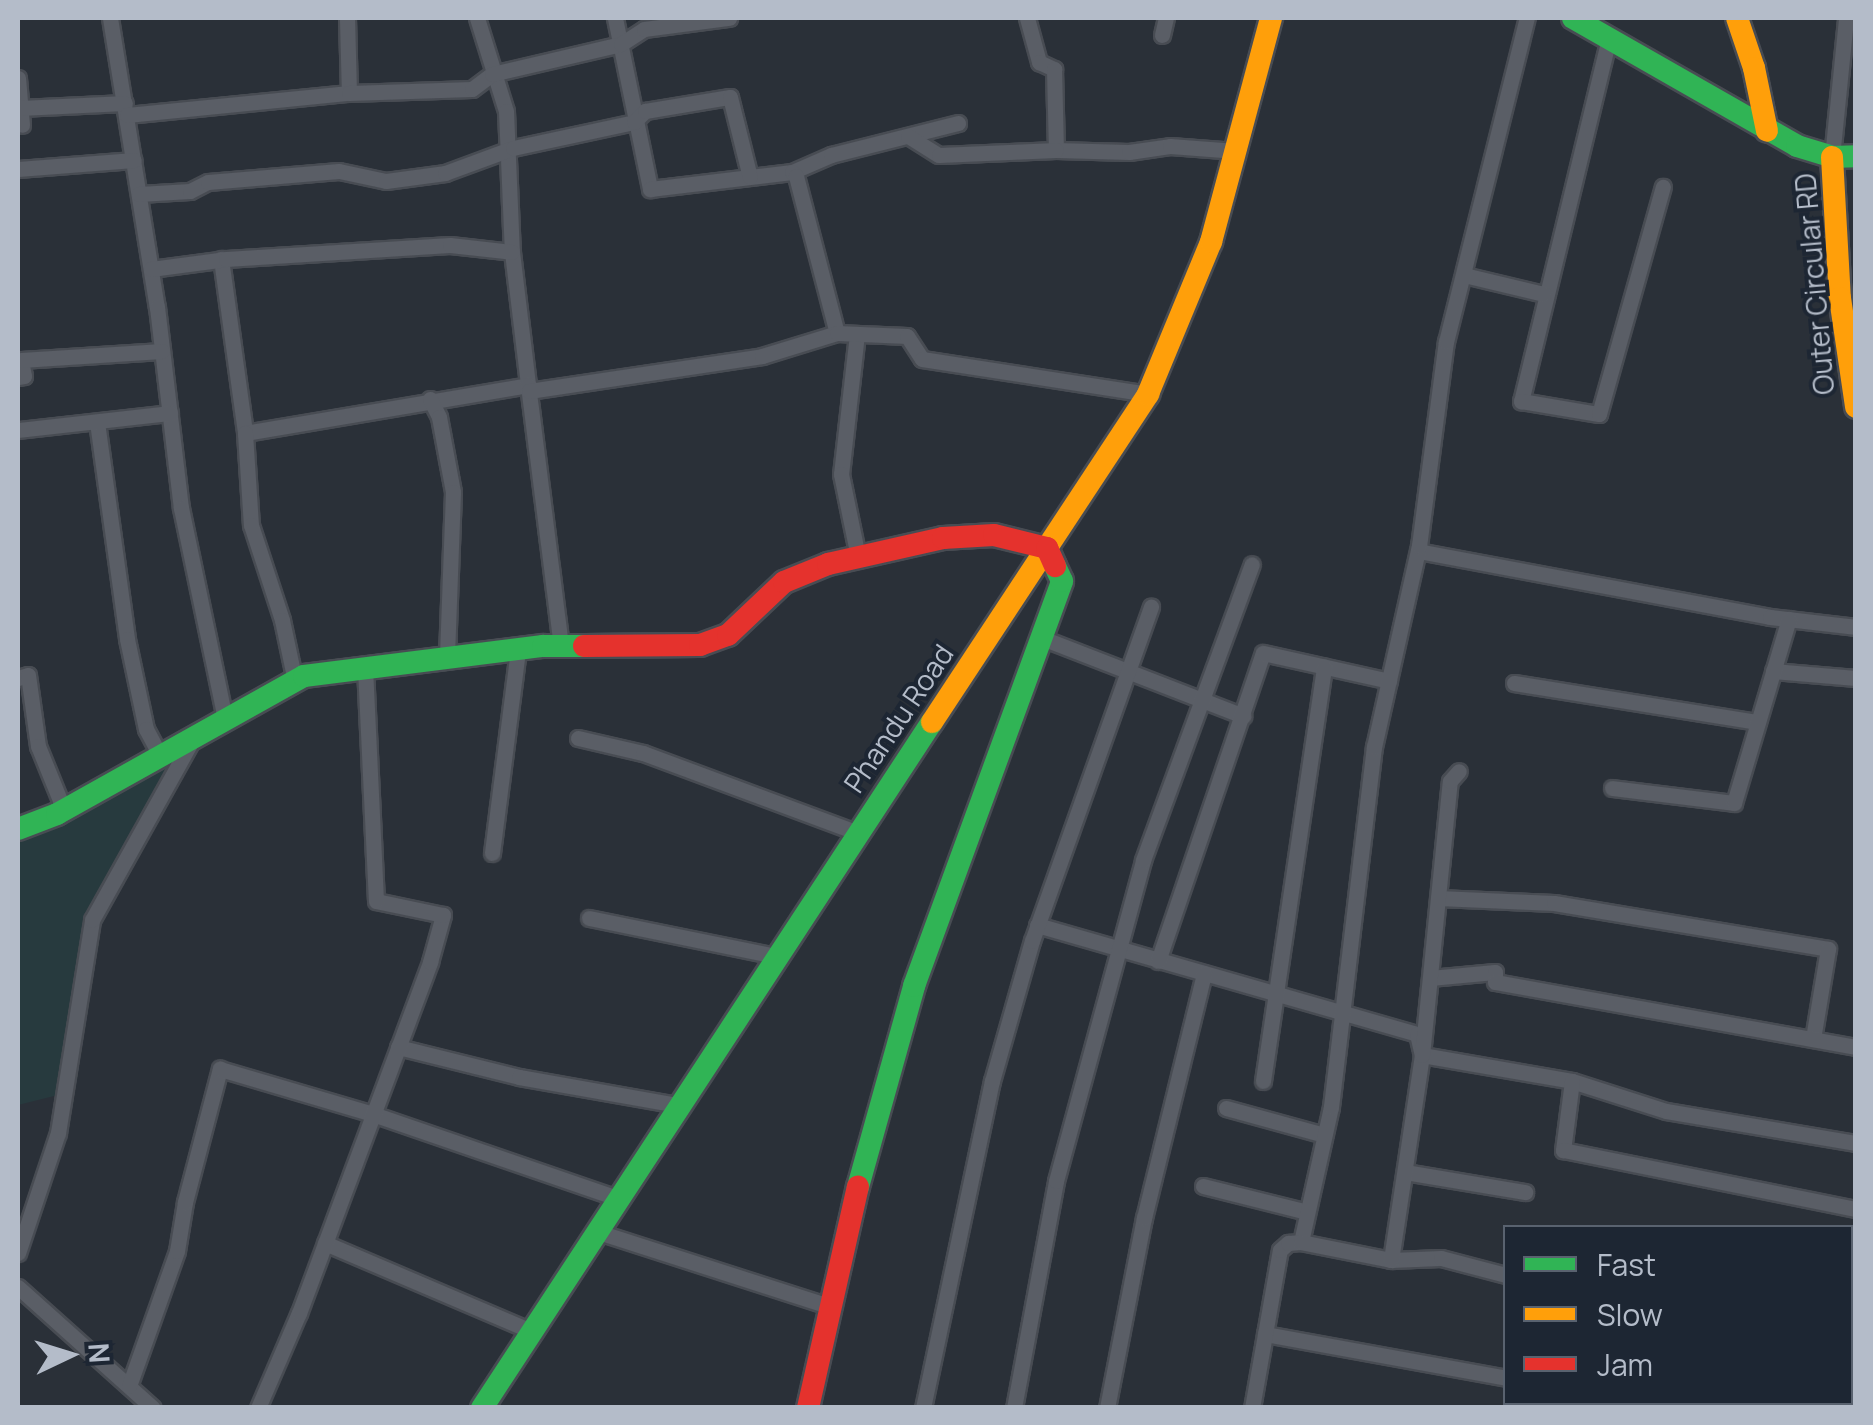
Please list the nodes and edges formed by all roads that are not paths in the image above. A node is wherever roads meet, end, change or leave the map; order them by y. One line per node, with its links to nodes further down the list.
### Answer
1 (110, 18): 18 (street)
2 (347, 18): 17 (street)
3 (477, 18): 15 (street)
4 (615, 18): 14 (street)
5 (729, 18): 14 (street)
6 (1028, 18): 24 (street)
7 (1166, 18): 13 (street)
8 (1271, 18): 25 (street, Phandu Road)
9 (1527, 18): 36 (street)
10 (1737, 18): 21 (street)
11 (1846, 18): 26 (street)
12 (1591, 25): 21 (street); 37 (street)
13 (1162, 34)
14 (620, 44): 15 (street); 19 (street)
15 (492, 74): 17 (street); 23 (street)
16 (18, 78): 18 (street)
17 (348, 93): 18 (street)
18 (126, 109): 27 (street)
19 (634, 122): 23 (street); 30 (street); 30 (street)
20 (958, 123): 22 (street)
21 (1767, 131): 26 (street)
22 (908, 136): 24 (street); 29 (street)
23 (509, 150): 32 (street); 33 (street)
24 (1056, 150): 25 (street)
25 (1236, 151): 43 (street, Phandu Road)
26 (1844, 156): 45 (street, Outer Circular RD)
27 (134, 160): 28 (street); 32 (street)
28 (18, 169)
29 (792, 172): 30 (street); 38 (street)
30 (750, 177)
31 (1664, 187): 37 (street)
32 (140, 194): 35 (street)
33 (512, 252): 34 (street); 42 (street)
34 (221, 260): 35 (street); 49 (street)
35 (151, 268): 40 (street)
36 (1464, 275): 37 (street); 51 (street)
37 (1544, 294)
38 (838, 333): 39 (street); 42 (street)
39 (857, 334): 43 (street); 52 (street)
40 (162, 351): 41 (street); 46 (street)
41 (18, 377)
42 (528, 388): 44 (street); 58 (street)
43 (1148, 394): 50 (street, Phandu Road)
44 (430, 399): 49 (street); 60 (street)
45 (1856, 407)
46 (170, 413): 47 (street); 72 (street)
47 (96, 422): 48 (street); 76 (street)
48 (18, 430)
49 (244, 434): 67 (street)
50 (1047, 548): 52 (street); 57 (street); 81 (street, Phandu Road)
51 (1418, 551): 55 (street); 68 (street)
52 (858, 557): 58 (street)
53 (1252, 564): 70 (street)
54 (1150, 608): 64 (street)
55 (1789, 619): 56 (street); 63 (street)
56 (1856, 627)
57 (1042, 638): 64 (street); 117 (street)
58 (561, 646): 59 (street)
59 (518, 649): 60 (street); 82 (street)
60 (446, 659): 62 (street)
61 (1324, 666): 68 (street); 71 (street); 91 (street)
62 (365, 671): 67 (street); 95 (street)
63 (1773, 671): 66 (street); 73 (street)
64 (1127, 672): 70 (street); 85 (street)
65 (18, 678): 79 (street)
66 (1856, 678)
67 (294, 681): 72 (street)
68 (1389, 681): 92 (street)
69 (1514, 683): 73 (street)
70 (1204, 700): 71 (street); 86 (street)
71 (1243, 716): 88 (street)
72 (225, 718): 74 (street)
73 (1758, 722): 78 (street)
74 (196, 734): 76 (street); 113 (street)
75 (578, 738): 81 (street)
76 (160, 755): 79 (street)
77 (1459, 770): 83 (street)
78 (1612, 788)
79 (64, 810): 80 (street)
80 (18, 829)
81 (858, 833): 87 (street, Phandu Road)
82 (492, 852)
83 (1438, 898): 90 (street); 93 (street)
84 (588, 918): 87 (street)
85 (1038, 925): 86 (street); 126 (street)
86 (1122, 950): 88 (street); 127 (street)
87 (776, 956): 99 (street, Phandu Road)
88 (1158, 960): 89 (street)
89 (1204, 974): 91 (street); 128 (street)
90 (1430, 978): 93 (street); 96 (street)
91 (1276, 994): 92 (street); 98 (street)
92 (1344, 1013): 96 (street); 102 (street)
93 (1814, 1039): 94 (street)
94 (1856, 1047)
95 (398, 1048): 99 (street); 101 (street)
96 (1422, 1055): 97 (street); 104 (street)
97 (1572, 1081): 103 (street); 108 (street)
98 (1263, 1082)
99 (678, 1105): 107 (street, Phandu Road)
100 (1226, 1108): 102 (street)
101 (373, 1114): 107 (street); 112 (street); 121 (street)
102 (1324, 1134): 109 (street)
103 (1856, 1142)
104 (1404, 1172): 106 (street); 114 (street)
105 (1203, 1186): 109 (street)
106 (1525, 1192)
107 (616, 1198): 110 (street, Phandu Road)
108 (1856, 1209)
109 (1307, 1212): 111 (street)
110 (594, 1231): 117 (street); 118 (street, Phandu Road)
111 (1301, 1242): 114 (street); 119 (street)
112 (325, 1243): 118 (street); 123 (street)
113 (18, 1254)
114 (1391, 1260): 115 (street)
115 (1503, 1275)
116 (18, 1287): 121 (street)
117 (830, 1306): 125 (street)
118 (531, 1331): 124 (street, Phandu Road)
119 (1266, 1334): 120 (street); 129 (street)
120 (1503, 1377)
121 (128, 1386): 122 (street)
122 (153, 1408)
123 (258, 1408)
124 (482, 1408)
125 (808, 1408)
126 (924, 1408)
127 (1014, 1408)
128 (1107, 1408)
129 (1252, 1408)

